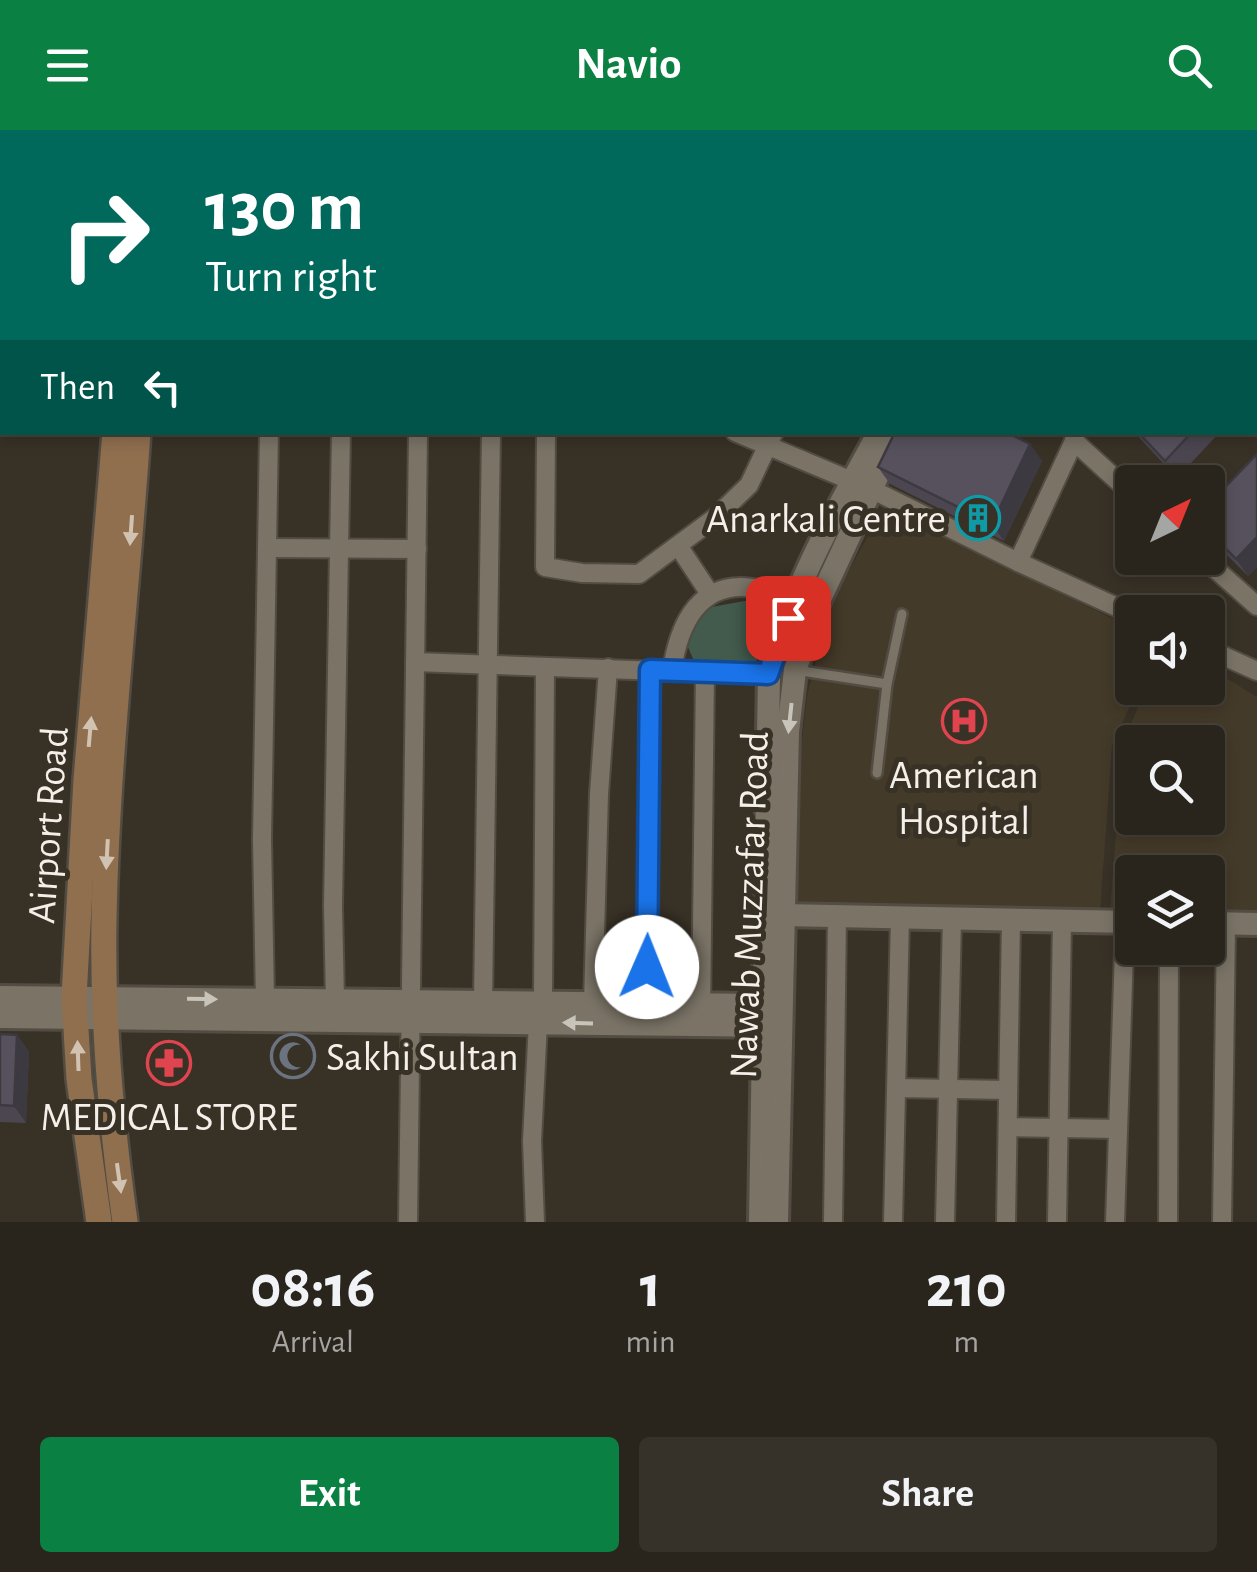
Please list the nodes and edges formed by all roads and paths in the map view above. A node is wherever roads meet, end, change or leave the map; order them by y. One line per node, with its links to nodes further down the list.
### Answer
1 (115, 435): 56 (main road, Airport Road, one-way to 1)
2 (138, 435): 57 (main road, Airport Road, one-way to 57)
3 (269, 435): 15 (street)
4 (342, 435): 16 (street)
5 (418, 435): 17 (street)
6 (492, 435): 27 (street)
7 (546, 435): 14 (street)
8 (878, 435): 13 (street, Nawab Muzzafar Road)
9 (896, 435): 13 (street, Nawab Muzzafar Road)
10 (1075, 437): 12 (street); 18 (street)
11 (770, 440): 13 (street); 14 (street)
12 (1115, 477)
13 (862, 485): 18 (street); 21 (street, Nawab Muzzafar Road); 32 (street, Nawab Muzzafar Road)
14 (679, 546): 20 (street)
15 (267, 548): 16 (street); 51 (street)
16 (339, 548): 17 (street); 52 (street)
17 (417, 549): 26 (street)
18 (1018, 562): 22 (street)
19 (1223, 575): 23 (street)
20 (710, 594): 21 (street); 31 (street)
21 (797, 597): 35 (street, Nawab Muzzafar Road)
22 (1115, 606)
23 (1257, 606)
24 (902, 614): 36 (lane)
25 (1225, 656): 34 (street)
26 (415, 662): 27 (street); 58 (street)
27 (486, 665): 28 (street); 53 (street)
28 (545, 667): 29 (street); 59 (street)
29 (608, 668): 30 (street); 54 (street)
30 (650, 670): 31 (street); 55 (street)
31 (672, 670): 33 (street)
32 (796, 670): 36 (lane); 38 (street, Nawab Muzzafar Road, one-way to 38)
33 (705, 671): 35 (street); 60 (street)
34 (1257, 671)
35 (768, 674): 61 (street, Nawab Muzzafar Road)
36 (886, 684): 37 (lane)
37 (876, 773)
38 (782, 915): 39 (street); 61 (street, Nawab Muzzafar Road)
39 (837, 916): 40 (street); 75 (street)
40 (900, 918): 41 (street); 63 (street)
41 (952, 918): 42 (street); 64 (street)
42 (1011, 920): 43 (street); 65 (street)
43 (1062, 920): 44 (street); 67 (street)
44 (1115, 921)
45 (1225, 923): 46 (street)
46 (1257, 924)
47 (1126, 965): 68 (street)
48 (1170, 965): 81 (street)
49 (1218, 965): 82 (street)
50 (0, 997): 56 (street)
51 (265, 1000): 52 (street); 57 (street, one-way to 51)
52 (335, 1000): 58 (street)
53 (482, 1002): 58 (street); 59 (street)
54 (593, 1003): 55 (street); 59 (street)
55 (646, 1004): 60 (street)
56 (75, 1008): 57 (street); 62 (street); 69 (main road, Airport Road, one-way to 56)
57 (107, 1008): 58 (street); 70 (main road, Airport Road, one-way to 70)
58 (410, 1011): 59 (street); 71 (street)
59 (540, 1012): 60 (street, one-way to 59); 72 (street)
60 (701, 1015): 61 (street)
61 (772, 1016): 73 (street, Nawab Muzzafar Road); 74 (street, Nawab Muzzafar Road)
62 (0, 1017)
63 (896, 1088): 64 (street); 76 (street)
64 (950, 1089): 65 (street); 77 (street)
65 (1008, 1090): 66 (street)
66 (1008, 1127): 67 (street); 78 (street)
67 (1058, 1128): 68 (street); 79 (street)
68 (1118, 1129): 80 (street)
69 (99, 1222)
70 (125, 1222)
71 (408, 1222)
72 (535, 1222)
73 (760, 1222)
74 (777, 1222)
75 (833, 1222)
76 (894, 1222)
77 (946, 1222)
78 (1006, 1222)
79 (1057, 1222)
80 (1116, 1222)
81 (1168, 1222)
82 (1222, 1222)

